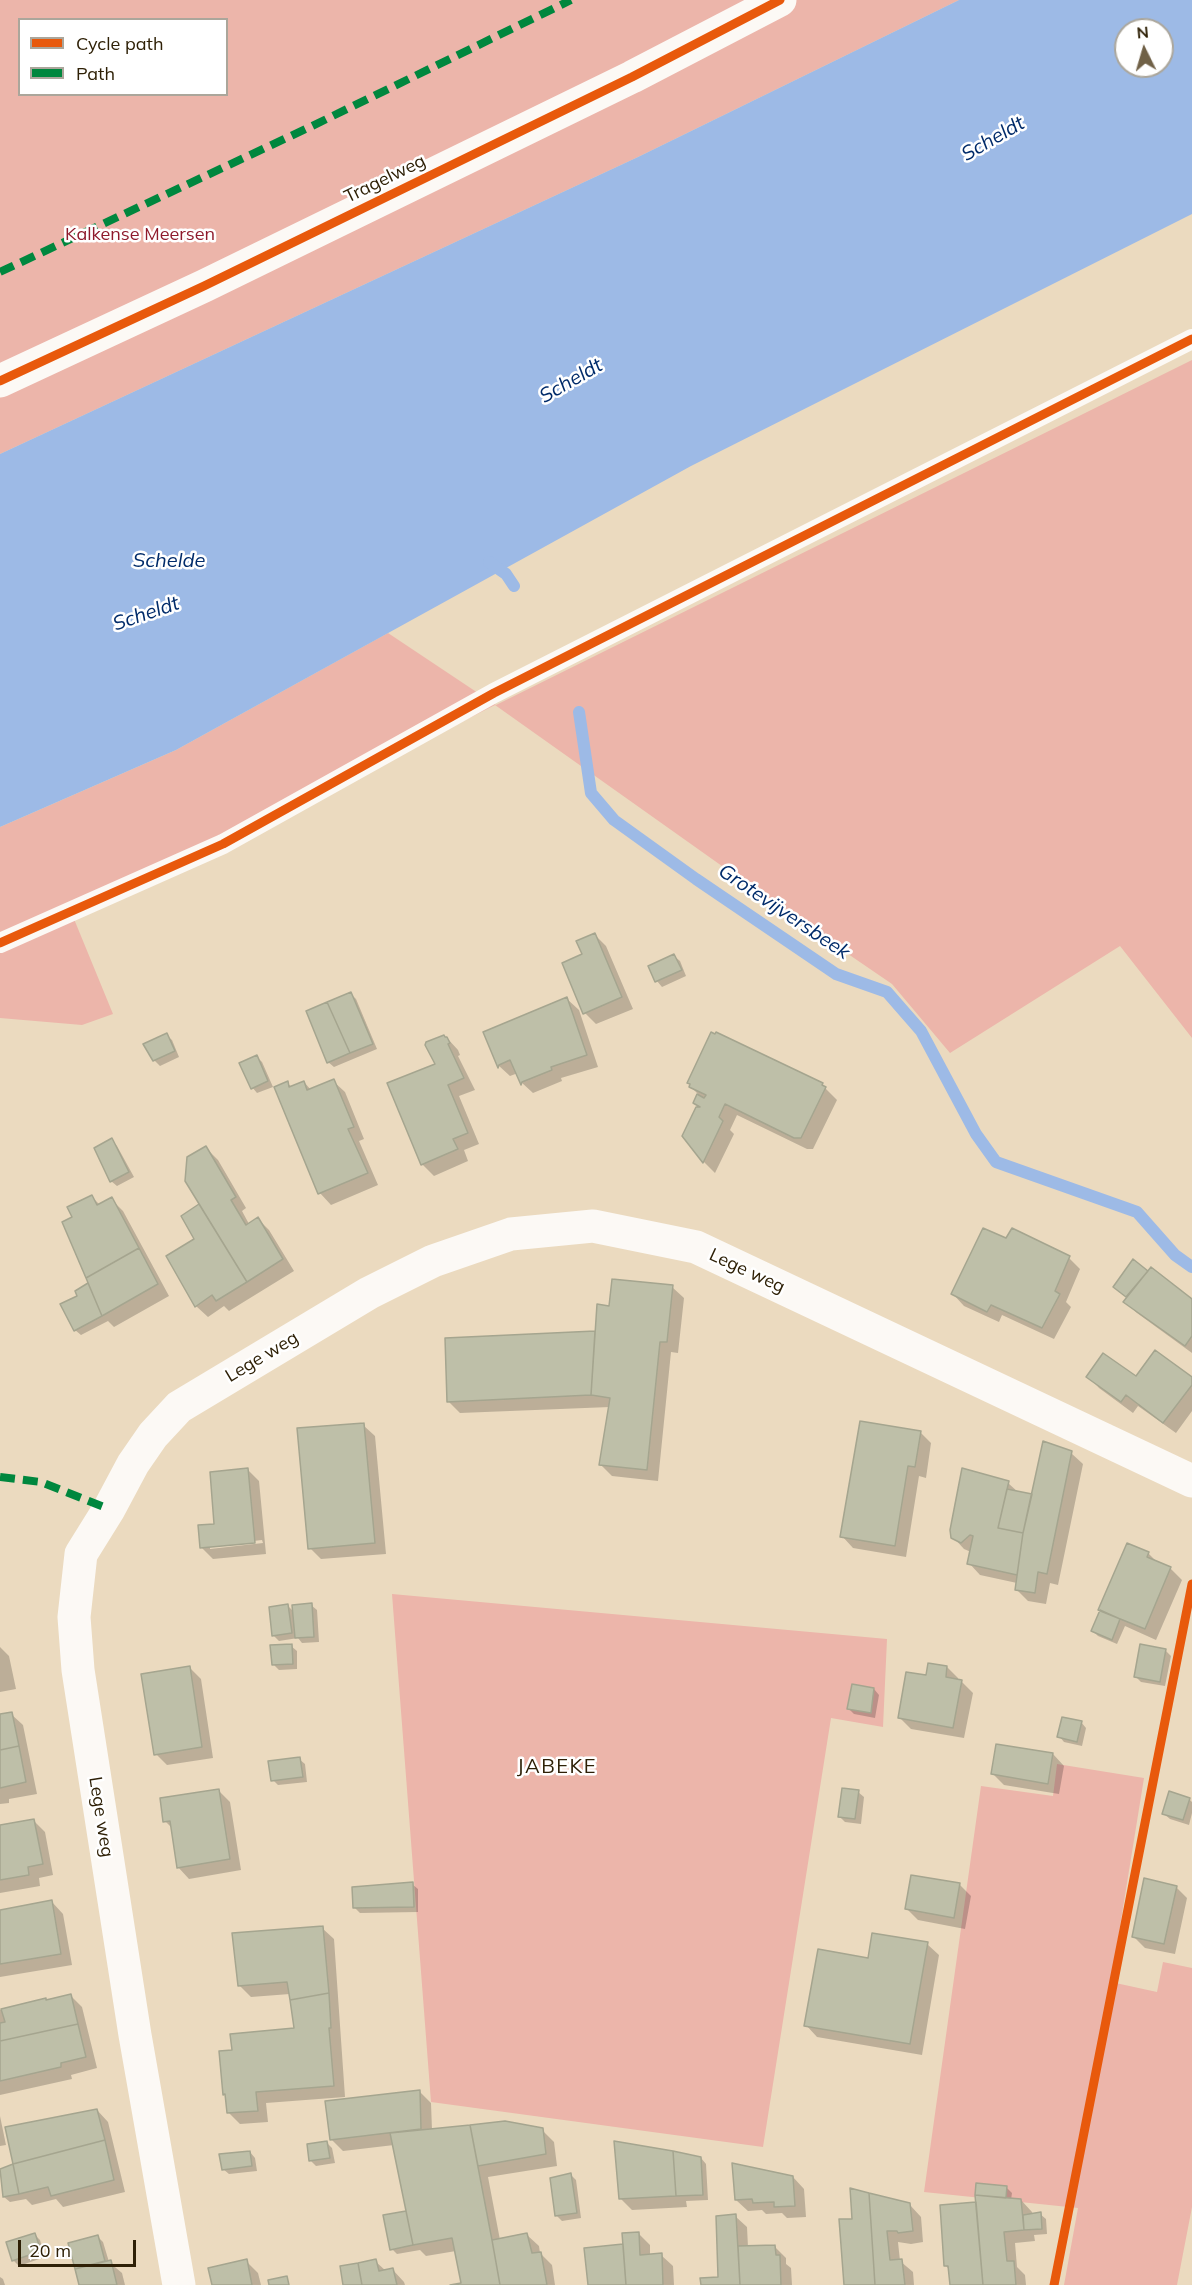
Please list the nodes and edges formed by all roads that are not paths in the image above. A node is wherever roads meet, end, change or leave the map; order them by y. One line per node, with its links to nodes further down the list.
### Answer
1 (780, 0): 3 (street, Tragelweg)
2 (1192, 339): 4 (lane)
3 (0, 381)
4 (0, 943)
5 (1192, 1481): 6 (street, Lege weg)
6 (179, 2285)

